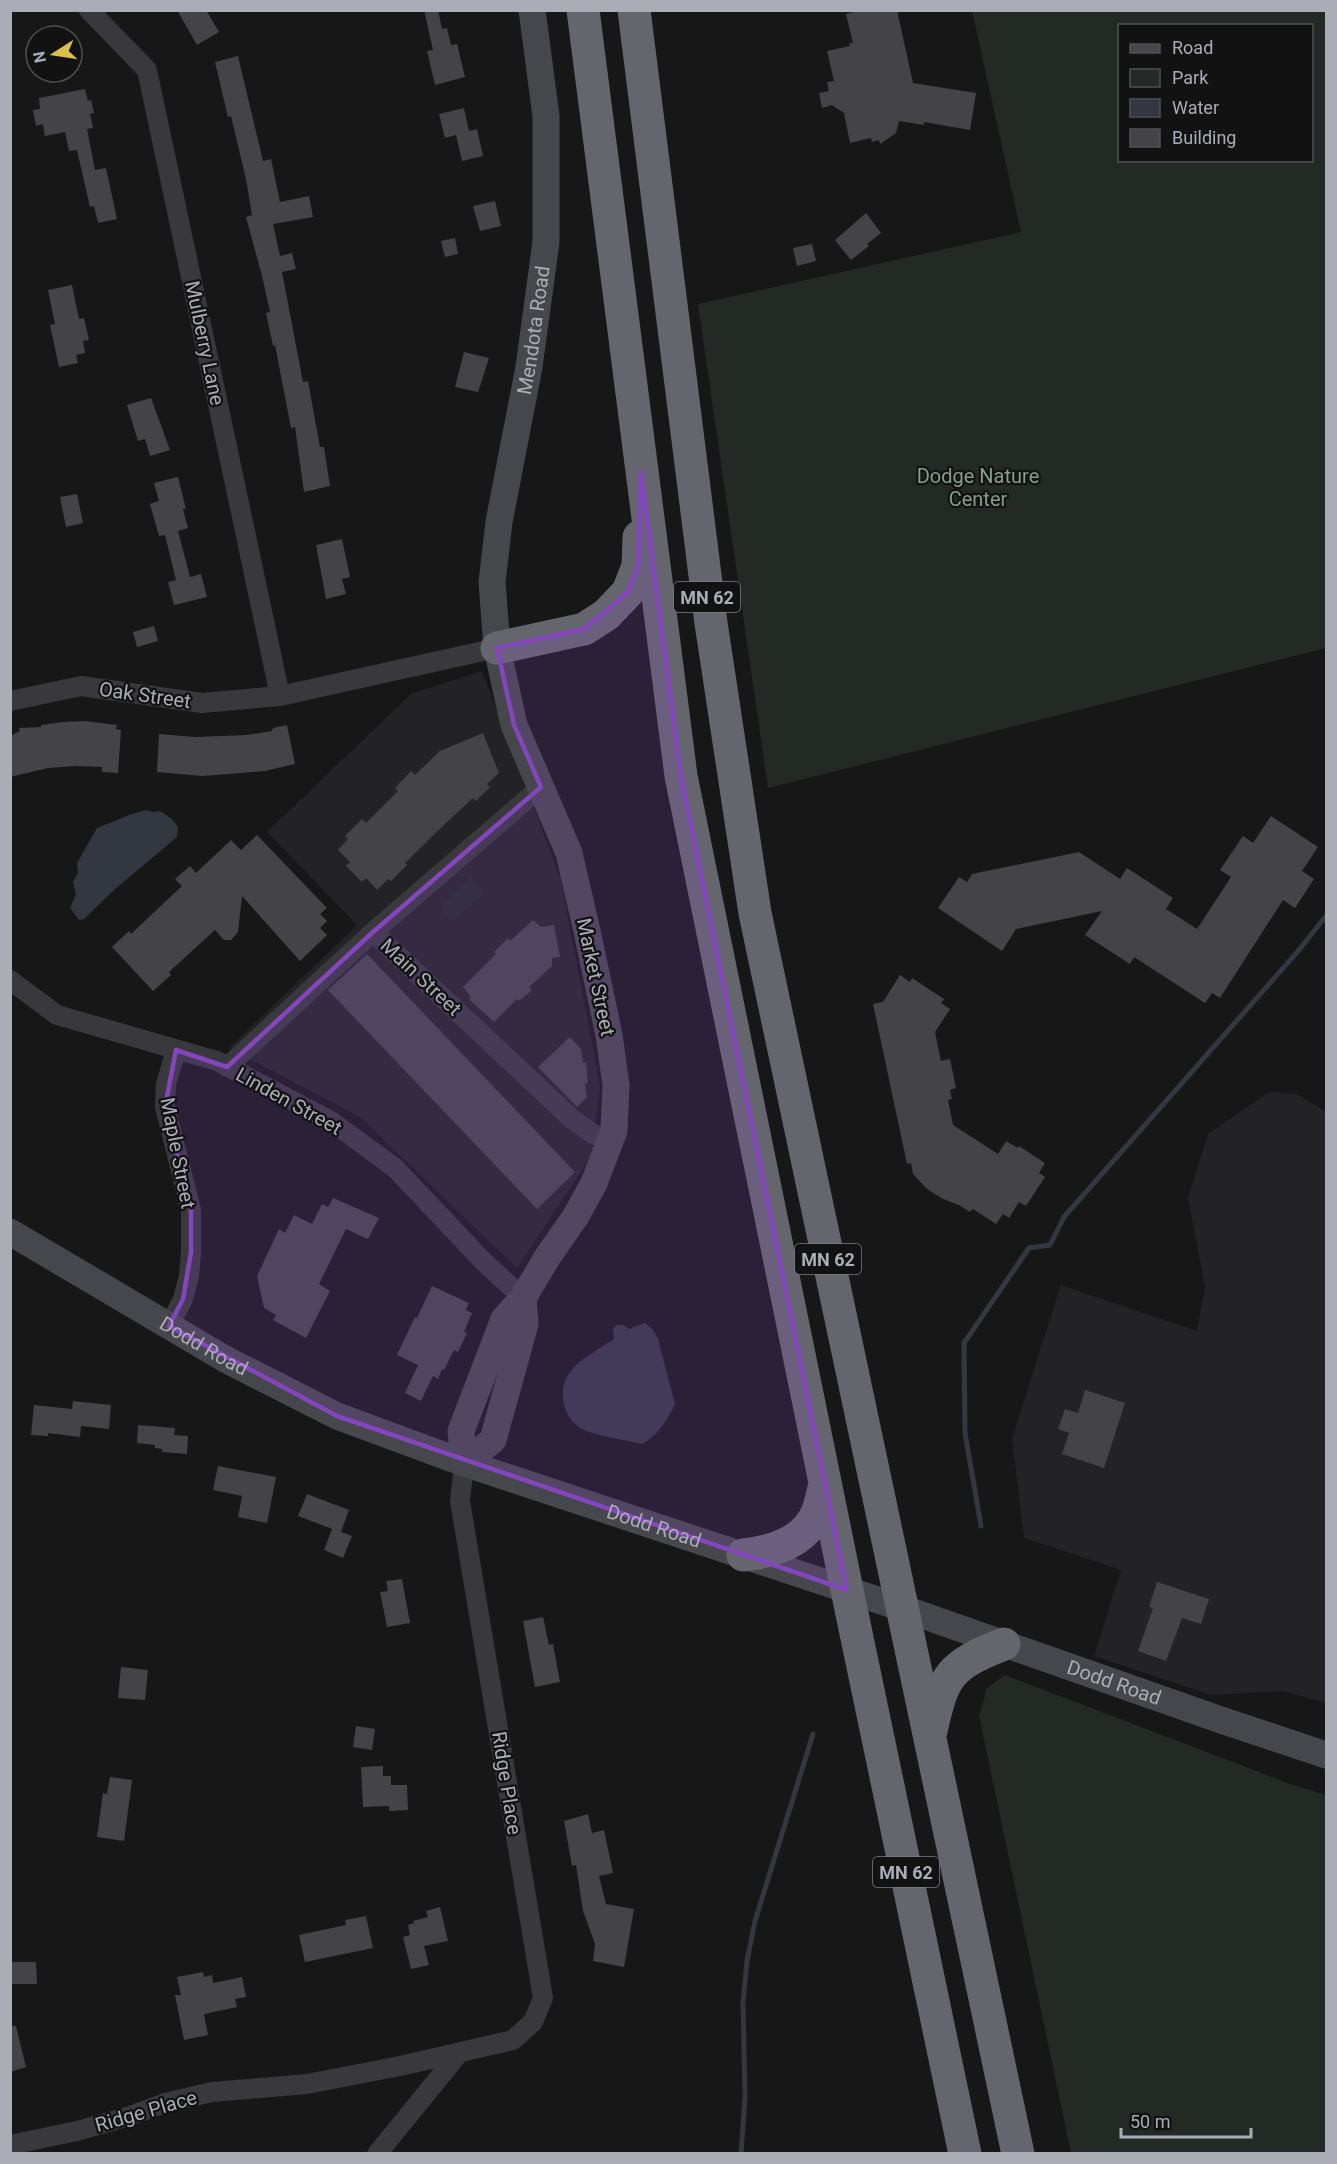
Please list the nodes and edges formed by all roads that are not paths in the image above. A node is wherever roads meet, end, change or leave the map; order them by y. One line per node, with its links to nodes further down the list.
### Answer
1 (89, 10): 7 (street, Mulberry Lane)
2 (532, 10): 6 (street, Mendota Road)
3 (583, 10): 5 (highway, MN 62)
4 (634, 10): 22 (highway, MN 62)
5 (641, 472): 6 (highway); 19 (highway, MN 62)
6 (497, 648): 7 (street, Oak Street); 9 (street, Market Street)
7 (280, 696): 8 (street, Oak Street)
8 (10, 701)
9 (541, 787): 10 (street, Main Street); 14 (street, Market Street)
10 (373, 932): 13 (street); 14 (street, Main Street)
11 (10, 980): 12 (street, Linden Street)
12 (176, 1050): 13 (street, Linden Street); 17 (street, Maple Street)
13 (227, 1067): 16 (street, Linden Street)
14 (610, 1140): 16 (street, Market Street)
15 (10, 1232): 17 (street, Dodd Road)
16 (523, 1298): 18 (street, Market Street)
17 (169, 1326): 18 (street, Dodd Road)
18 (464, 1463): 20 (street, Dodd Road); 26 (street, Ridge Place)
19 (825, 1484): 20 (highway); 21 (highway, MN 62)
20 (743, 1556): 21 (street, Dodd Road)
21 (847, 1590): 22 (street, Dodd Road); 29 (highway, MN 62)
22 (902, 1608): 23 (street, Dodd Road); 24 (highway, MN 62)
23 (1004, 1644): 24 (highway); 25 (street, Dodd Road)
24 (929, 1739): 30 (highway, MN 62)
25 (1326, 1755)
26 (460, 2052): 27 (street, Ridge Place); 28 (street)
27 (10, 2145)
28 (377, 2154)
29 (965, 2154)
30 (1018, 2154)

